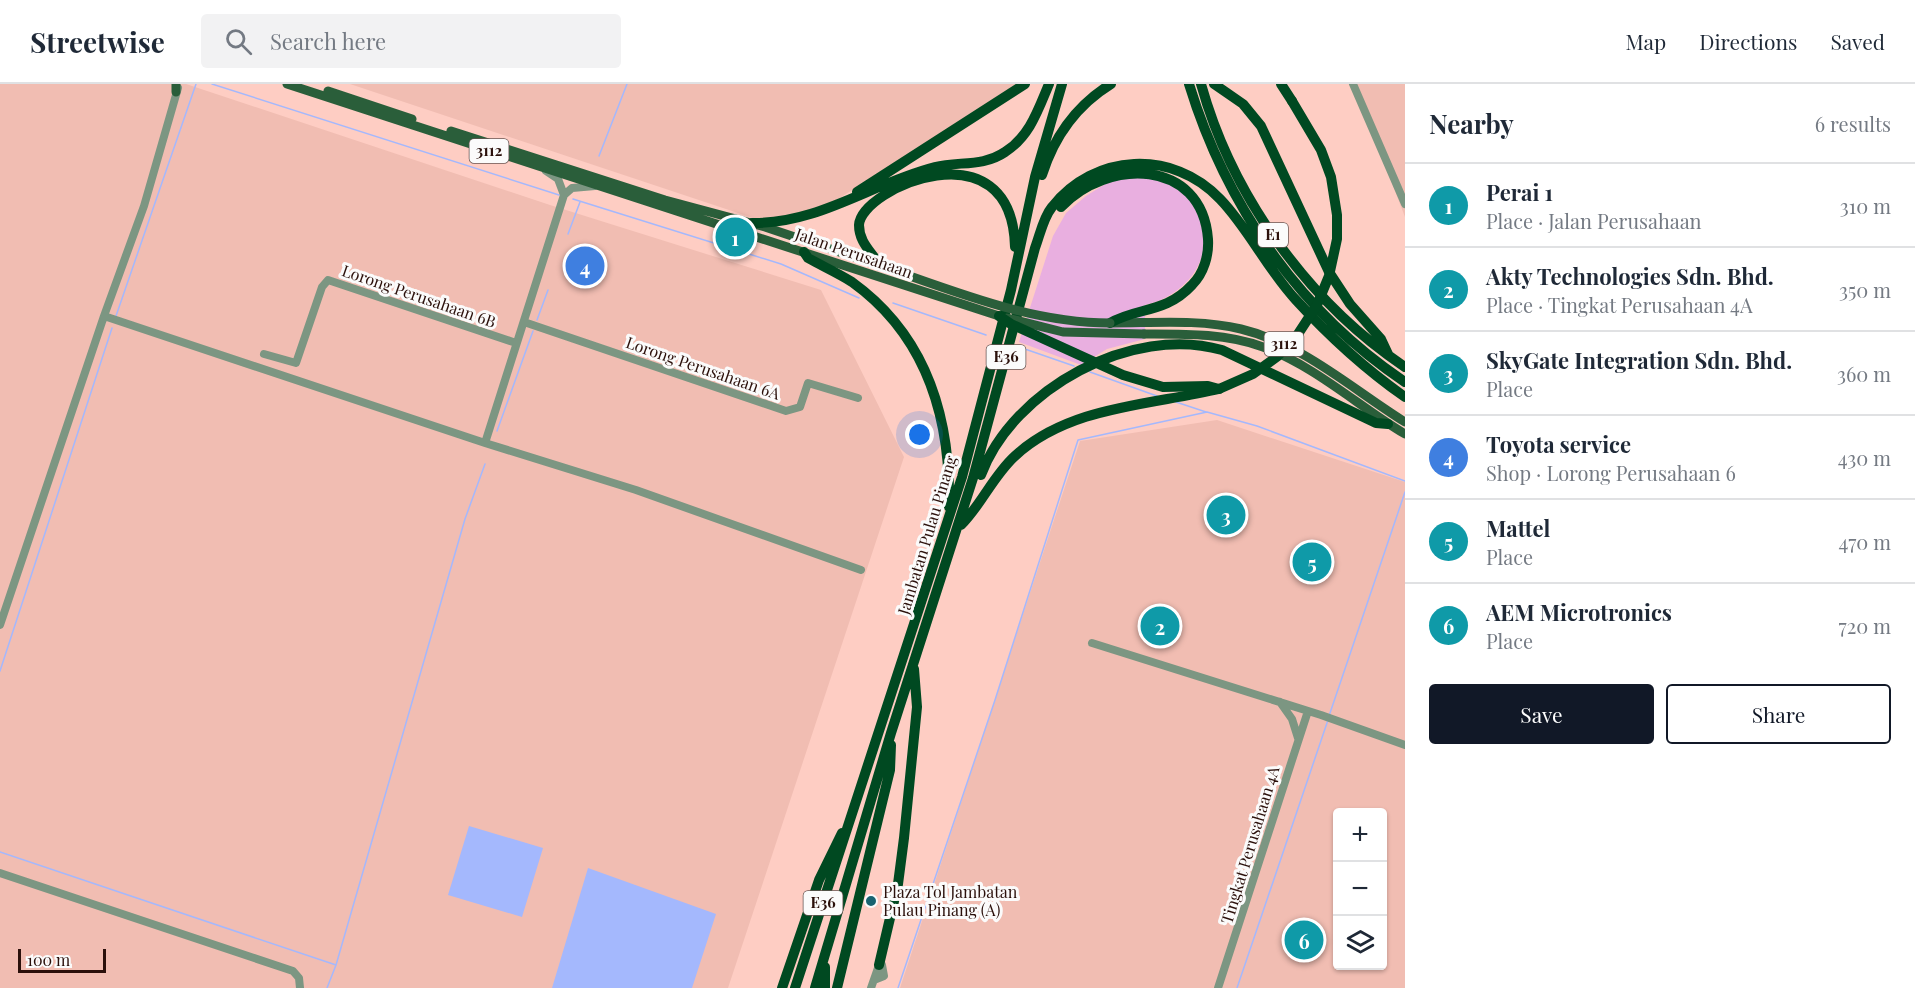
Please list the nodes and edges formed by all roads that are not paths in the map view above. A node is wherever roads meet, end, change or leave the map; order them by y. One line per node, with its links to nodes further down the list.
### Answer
1 (287, 84): 13 (main road, Jalan Perusahaan / 3112)
2 (306, 84): 19 (main road, Jalan Perusahaan / 3112)
3 (1025, 84): 16 (highway)
4 (1049, 84): 16 (highway)
5 (1062, 84): 18 (highway, Jambatan Pulau Pinang / E36)
6 (1111, 84): 18 (highway)
7 (1189, 84): 32 (highway, E1)
8 (1201, 84): 30 (highway, E1)
9 (1214, 84): 30 (highway)
10 (1281, 84): 33 (highway, bridge)
11 (1353, 84): 17 (street)
12 (177, 87): 24 (street)
13 (544, 169): 14 (main road, Jalan Perusahaan / 3112); 15 (street)
14 (595, 186): 15 (street); 21 (main road, Jalan Perusahaan / 3112)
15 (564, 195): 26 (street)
16 (843, 203): 19 (highway)
17 (1405, 204)
18 (1028, 205): 22 (highway, Jambatan Pulau Pinang / E36)
19 (752, 223): 23 (main road, Jalan Perusahaan / 3112)
20 (1042, 231): 27 (highway); 34 (highway); 40 (highway, Jambatan Pulau Pinang / E36)
21 (804, 252): 25 (main road, Jalan Perusahaan / 3112); 41 (highway)
22 (1015, 259): 23 (highway); 41 (highway, Jambatan Pulau Pinang / E36)
23 (883, 267): 27 (main road, Jalan Perusahaan / 3112, bridge)
24 (104, 316): 39 (street); 44 (street)
25 (999, 316): 33 (highway, bridge); 37 (main road, Jalan Perusahaan / 3112, bridge)
26 (524, 322): 28 (street); 35 (street, Lorong Perusahaan 6A)
27 (1110, 323): 36 (main road, Jalan Perusahaan / 3112)
28 (516, 343): 29 (street, Lorong Perusahaan 6B); 39 (street)
29 (264, 354)
30 (1388, 355): 31 (highway, E1)
31 (1405, 367)
32 (1403, 383)
33 (1219, 389): 42 (highway)
34 (1405, 397)
35 (858, 398)
36 (1405, 422)
37 (1388, 424): 38 (main road, Jalan Perusahaan / 3112); 40 (highway)
38 (1405, 434)
39 (485, 443): 43 (street)
40 (972, 483): 42 (highway, Jambatan Pulau Pinang / E36)
41 (948, 520): 52 (highway, Jambatan Pulau Pinang / E36)
42 (958, 527): 46 (highway, Jambatan Pulau Pinang / E36)
43 (861, 570)
44 (0, 625)
45 (1092, 643): 47 (street)
46 (913, 665): 49 (highway, Jambatan Pulau Pinang / E36); 55 (highway)
47 (1280, 702): 48 (street); 51 (street)
48 (1308, 711): 50 (street); 51 (street, Tingkat Perusahaan 4A)
49 (891, 733): 54 (highway, Jambatan Pulau Pinang / E36); 62 (highway, Jambatan Pulau Pinang / E36)
50 (1405, 745)
51 (1295, 748): 63 (street, Tingkat Perusahaan 4A)
52 (852, 817): 58 (highway); 59 (highway, Jambatan Pulau Pinang / E36)
53 (0, 873): 57 (street)
54 (825, 958): 60 (highway, Jambatan Pulau Pinang / E36); 61 (highway)
55 (879, 965): 56 (street)
56 (873, 984)
57 (300, 988)
58 (782, 988)
59 (795, 988)
60 (815, 988)
61 (825, 988)
62 (837, 988)
63 (1218, 988)

